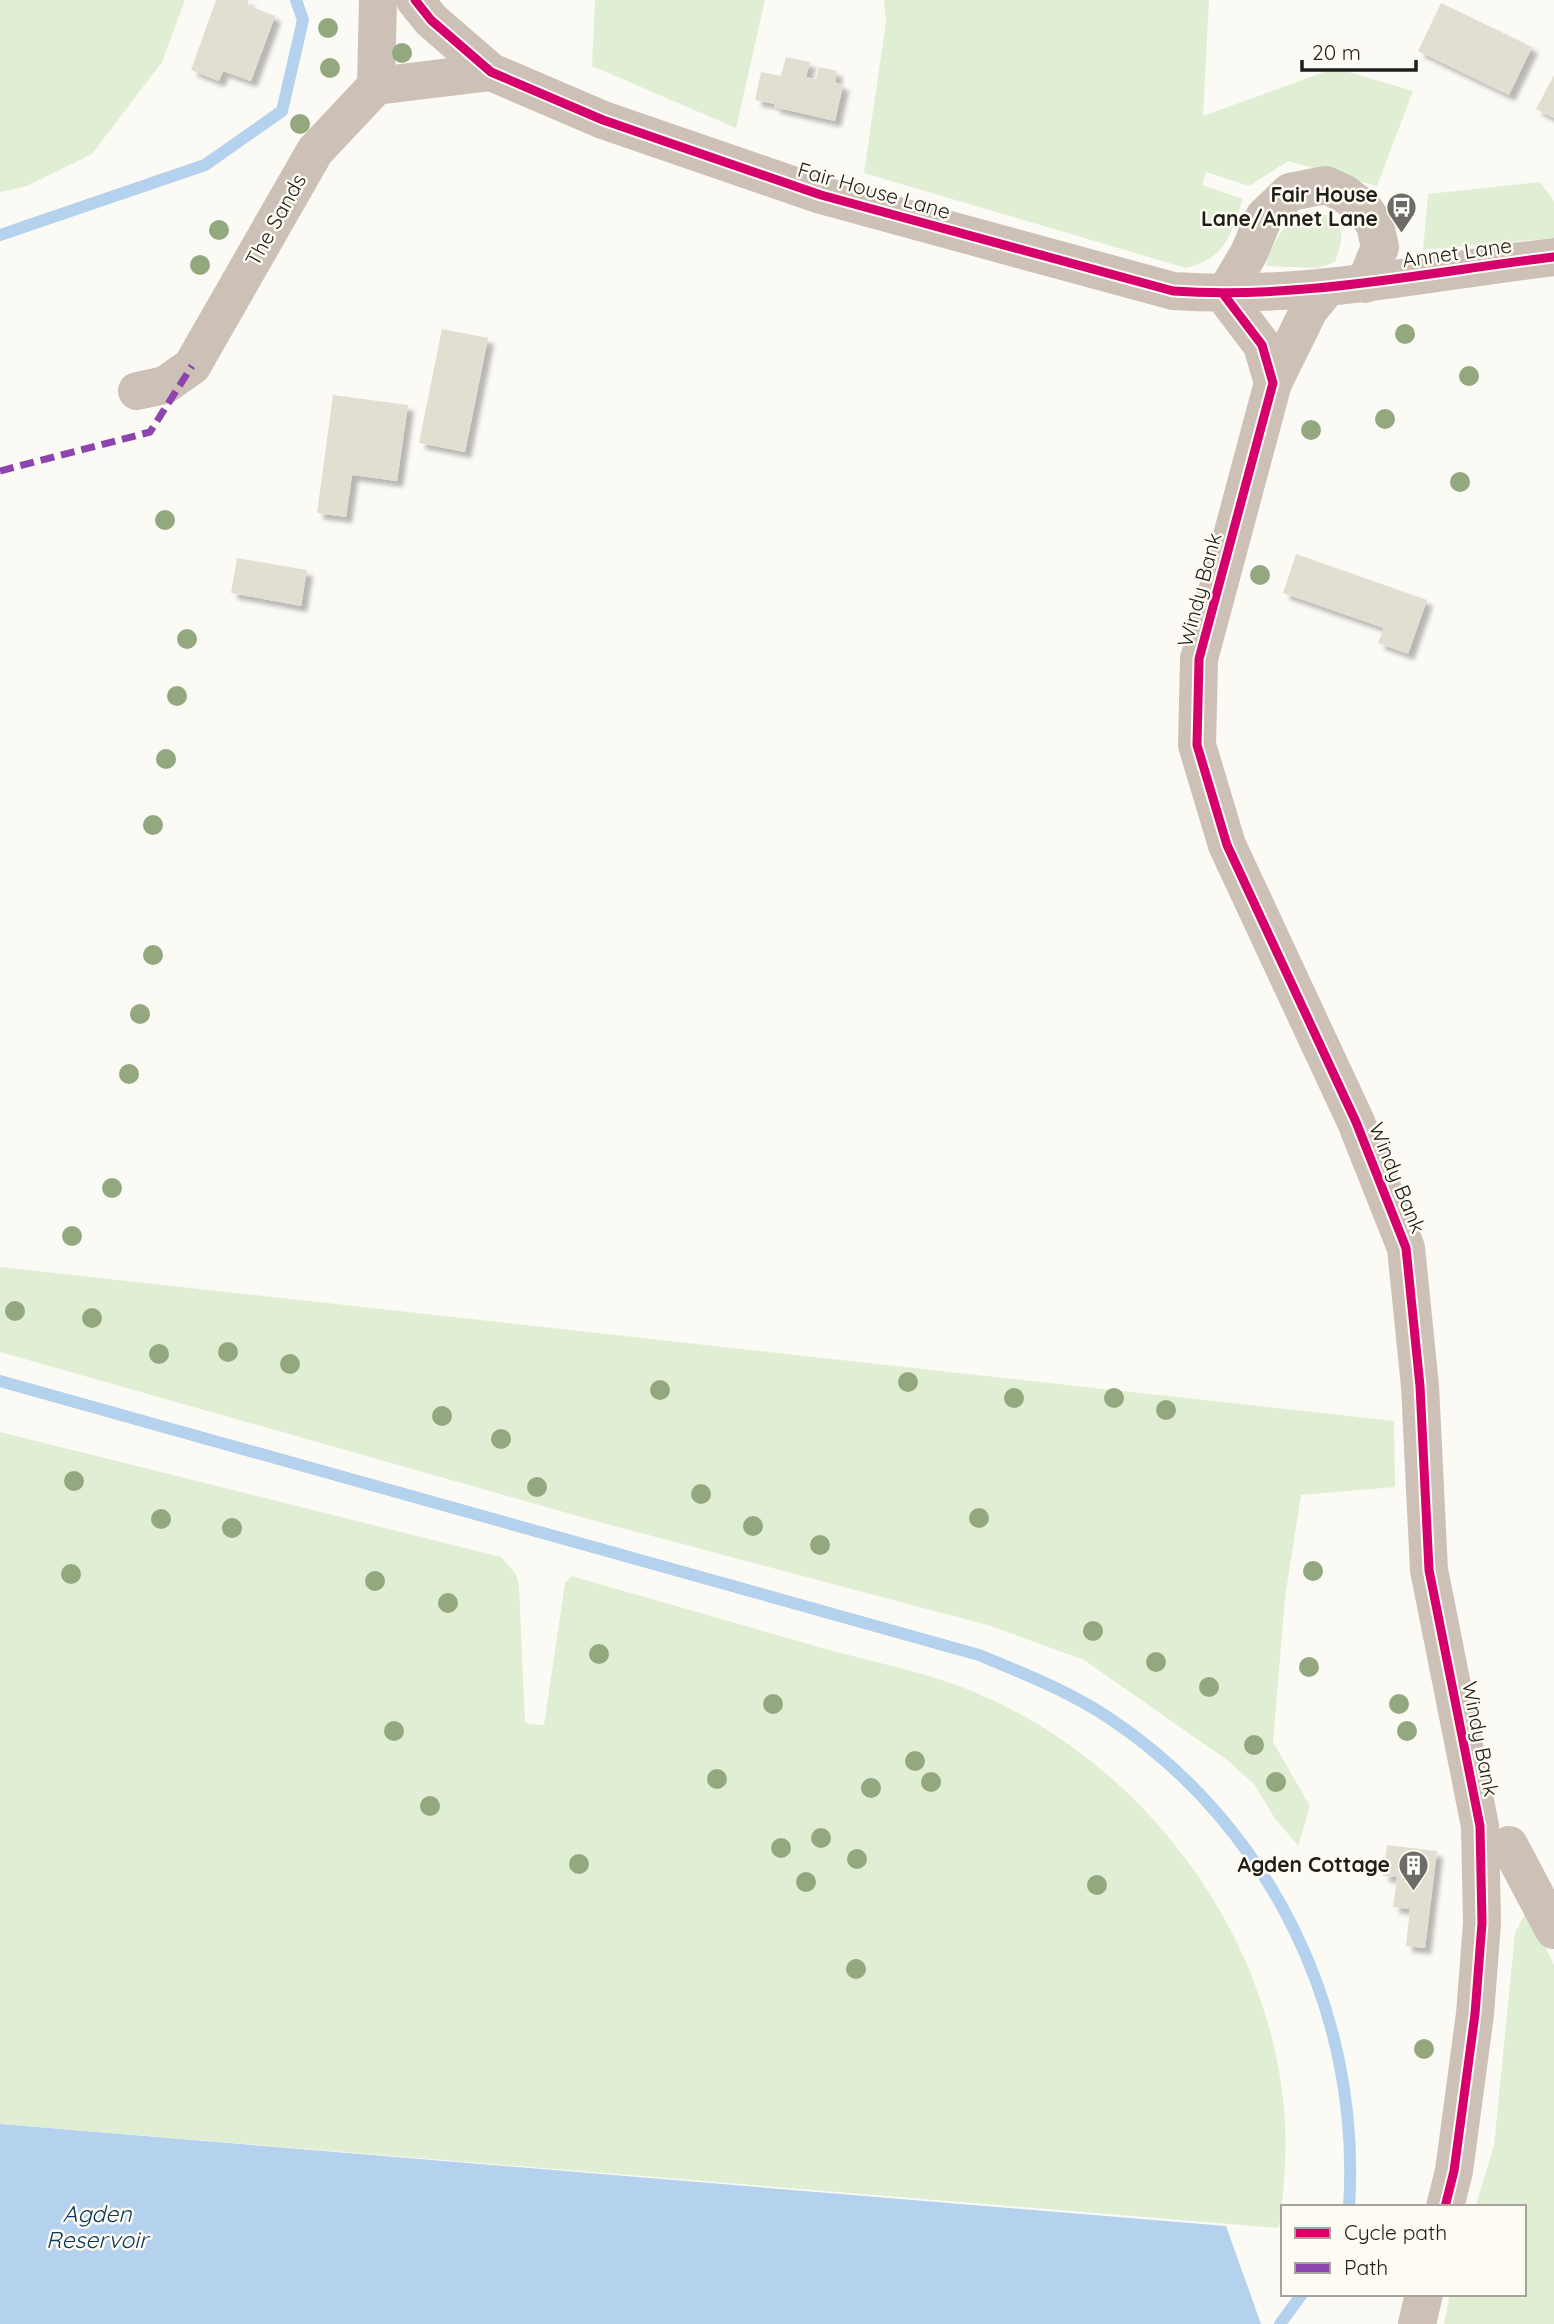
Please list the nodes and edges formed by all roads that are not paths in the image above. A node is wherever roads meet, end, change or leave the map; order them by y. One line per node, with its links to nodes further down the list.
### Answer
1 (378, 0): 4 (street)
2 (415, 0): 3 (street, Fair House Lane)
3 (491, 72): 4 (street); 7 (street, Fair House Lane)
4 (376, 86): 9 (street, The Sands)
5 (1554, 257): 6 (street, Annet Lane)
6 (1346, 285): 7 (street, Fair House Lane); 7 (street, Windy Bank); 8 (street, Windy Bank)
7 (1224, 295): 8 (street)
8 (1273, 383): 12 (street, Windy Bank)
9 (137, 391)
10 (1509, 1846): 11 (street)
11 (1554, 1930)
12 (1446, 2205)
13 (1423, 2296): 14 (street)
14 (1416, 2324)

